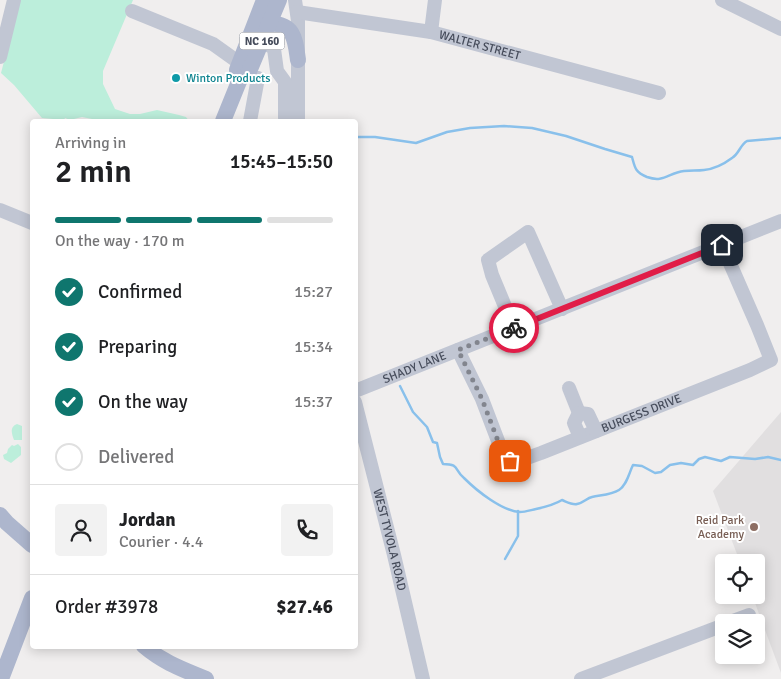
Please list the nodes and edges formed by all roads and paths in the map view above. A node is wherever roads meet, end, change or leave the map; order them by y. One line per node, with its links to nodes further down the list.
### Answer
1 (14, 0): 12 (street)
2 (264, 0): 15 (main road, NC 160)
3 (279, 0): 8 (main road, NC 160)
4 (434, 0): 10 (street)
5 (722, 0): 9 (street)
6 (296, 6): 10 (street, WALTER STREET); 14 (street)
7 (132, 11): 15 (street)
8 (270, 23): 11 (main road, NC 160); 14 (main road)
9 (781, 28)
10 (431, 32): 16 (street, WALTER STREET)
11 (262, 42): 13 (street); 15 (main road, NC 160)
12 (0, 57)
13 (276, 60): 15 (street); 20 (street)
14 (298, 60): 19 (street)
15 (247, 73): 17 (main road, NC 160); 18 (street)
16 (659, 93)
17 (224, 119)
18 (250, 119)
19 (292, 119)
20 (292, 119)
21 (0, 210): 23 (street)
22 (781, 221): 24 (street, SHADY LANE)
23 (30, 222)
24 (722, 245): 25 (street, SHADY LANE); 32 (street, BURGESS DRIVE)
25 (562, 309): 26 (street, SHADY LANE); 26 (street)
26 (514, 328): 27 (street, SHADY LANE)
27 (458, 350): 29 (street, SHADY LANE); 33 (street, BURGESS DRIVE)
28 (569, 388): 30 (street)
29 (358, 390)
30 (579, 413): 32 (street); 33 (street)
31 (358, 414): 42 (street, WEST TYVOLA ROAD)
32 (596, 431): 33 (street, BURGESS DRIVE)
33 (580, 437)
34 (0, 515): 35 (main road)
35 (30, 543)
36 (30, 602): 39 (main road)
37 (715, 628): 43 (street)
38 (147, 649): 41 (main road)
39 (5, 654): 40 (main road)
40 (1, 679)
41 (205, 679)
42 (423, 679)
43 (581, 679)

